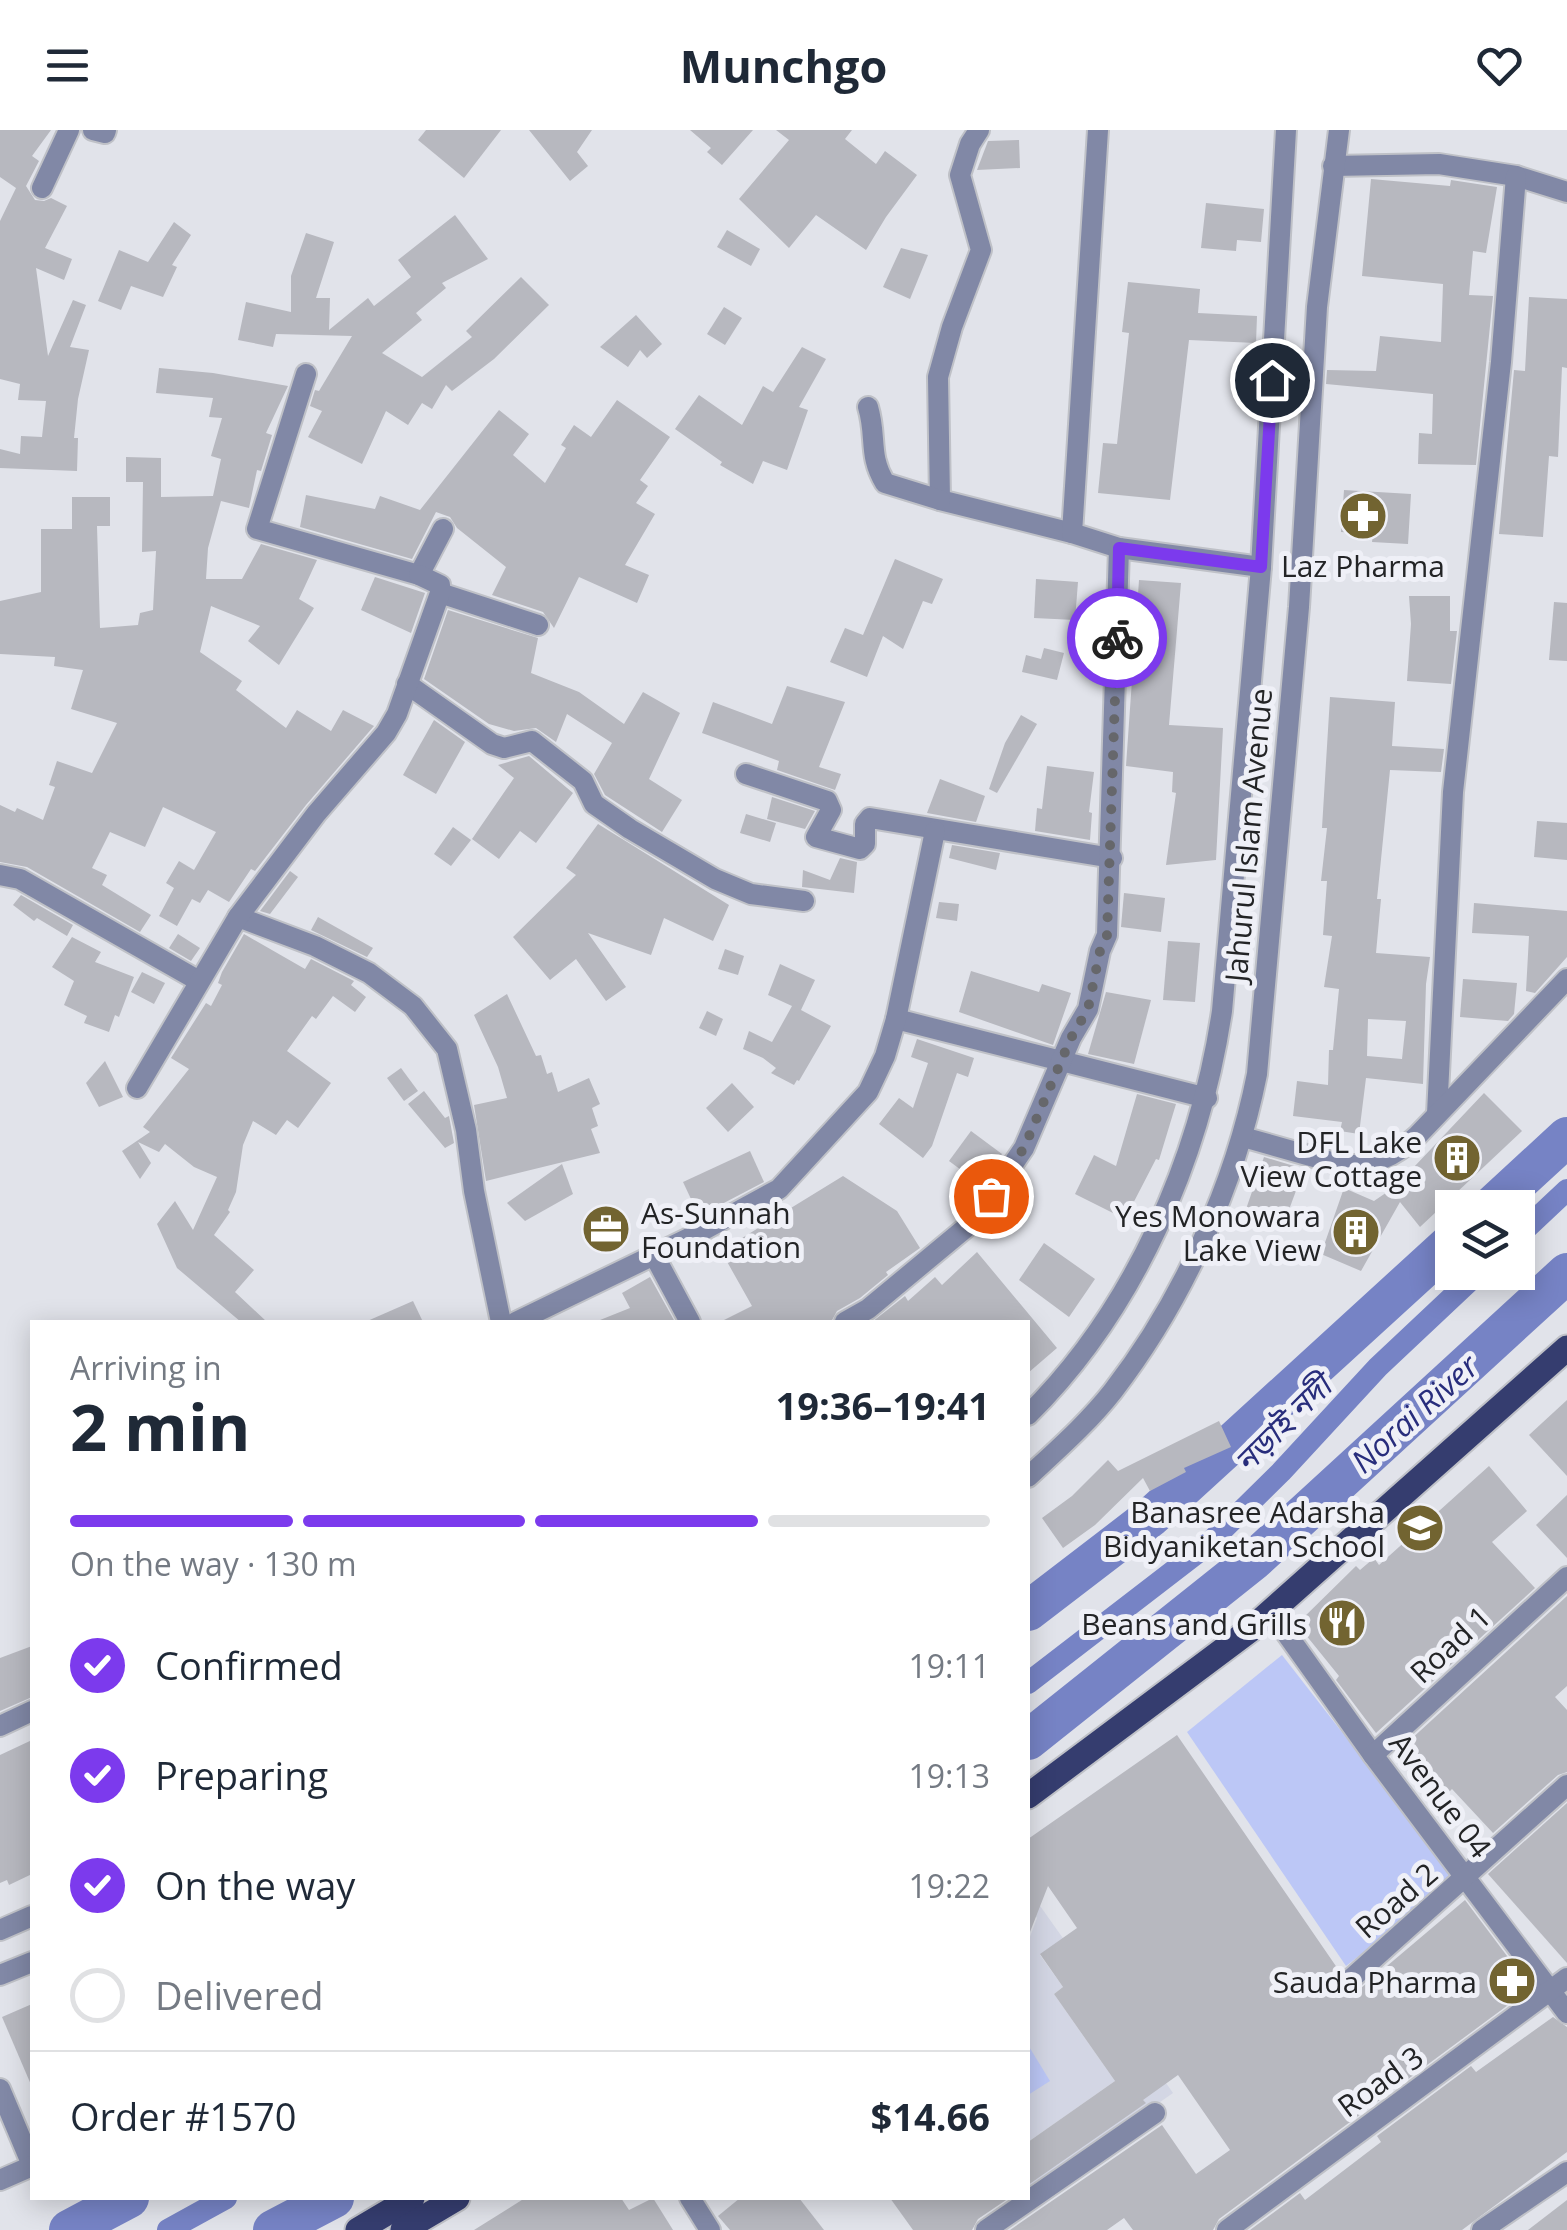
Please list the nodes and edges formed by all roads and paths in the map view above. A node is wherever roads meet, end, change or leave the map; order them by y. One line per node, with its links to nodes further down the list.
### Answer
1 (69, 130): 10 (street)
2 (93, 130): 3 (street)
3 (106, 130)
4 (979, 130): 14 (street)
5 (1098, 130): 16 (street)
6 (1286, 130): 18 (street, Jahurul Islam Avenue)
7 (1338, 130): 8 (street, Jahurul Islam Avenue)
8 (1333, 166): 9 (street); 36 (street, Jahurul Islam Avenue)
9 (1516, 176): 11 (street); 35 (street)
10 (42, 188)
11 (1567, 192)
12 (306, 374): 19 (street)
13 (868, 407): 14 (street)
14 (940, 500): 16 (street)
15 (442, 529): 19 (street)
16 (1072, 533): 17 (street)
17 (1119, 548): 18 (street); 25 (street)
18 (1261, 567): 34 (street, Jahurul Islam Avenue)
19 (420, 575): 20 (street)
20 (440, 593): 21 (street); 22 (street)
21 (538, 625)
22 (406, 684): 27 (street); 28 (street)
23 (746, 774): 24 (street)
24 (935, 831): 25 (street); 31 (street)
25 (1112, 858): 32 (street)
26 (0, 875): 30 (street)
27 (804, 901)
28 (238, 918): 30 (street); 38 (street)
29 (1567, 979): 35 (street)
30 (199, 981): 33 (street)
31 (896, 1019): 32 (street); 37 (street)
32 (1063, 1062): 34 (street); 41 (street)
33 (137, 1088)
34 (1207, 1098): 43 (street, Jahurul Islam Avenue)
35 (1437, 1114): 36 (street)
36 (1242, 1137): 44 (street, Jahurul Islam Avenue)
37 (654, 1255): 39 (street); 40 (street)
38 (500, 1320)
39 (520, 1320)
40 (689, 1320)
41 (849, 1320)
42 (1567, 1348): 46 (main road)
43 (1030, 1414)
44 (1030, 1475)
45 (1567, 1577): 49 (street, Road 1)
46 (1271, 1612): 49 (street, Avenue 04); 51 (main road)
47 (30, 1712): 48 (street)
48 (0, 1726)
49 (1373, 1755): 52 (street, Avenue 04)
50 (1567, 1785): 52 (street, Road 2)
51 (1030, 1793)
52 (1466, 1878): 57 (street, Road 2); 58 (street, Avenue 04)
53 (30, 1917): 54 (street)
54 (0, 1930)
55 (30, 1963): 56 (street)
56 (0, 1974)
57 (1352, 1978)
58 (1559, 1985): 59 (street, Avenue 04); 75 (street, Road 3)
59 (1567, 2013)
60 (0, 2089): 62 (street)
61 (1155, 2113): 70 (street)
62 (30, 2160)
63 (30, 2166): 65 (street)
64 (1567, 2172): 76 (street)
65 (0, 2180)
66 (409, 2200): 71 (main road)
67 (454, 2200): 72 (main road)
68 (691, 2200): 73 (street)
69 (1029, 2200): 74 (street)
70 (1030, 2200)
71 (358, 2230)
72 (403, 2230)
73 (710, 2230)
74 (986, 2230)
75 (1227, 2230)
76 (1482, 2230)

